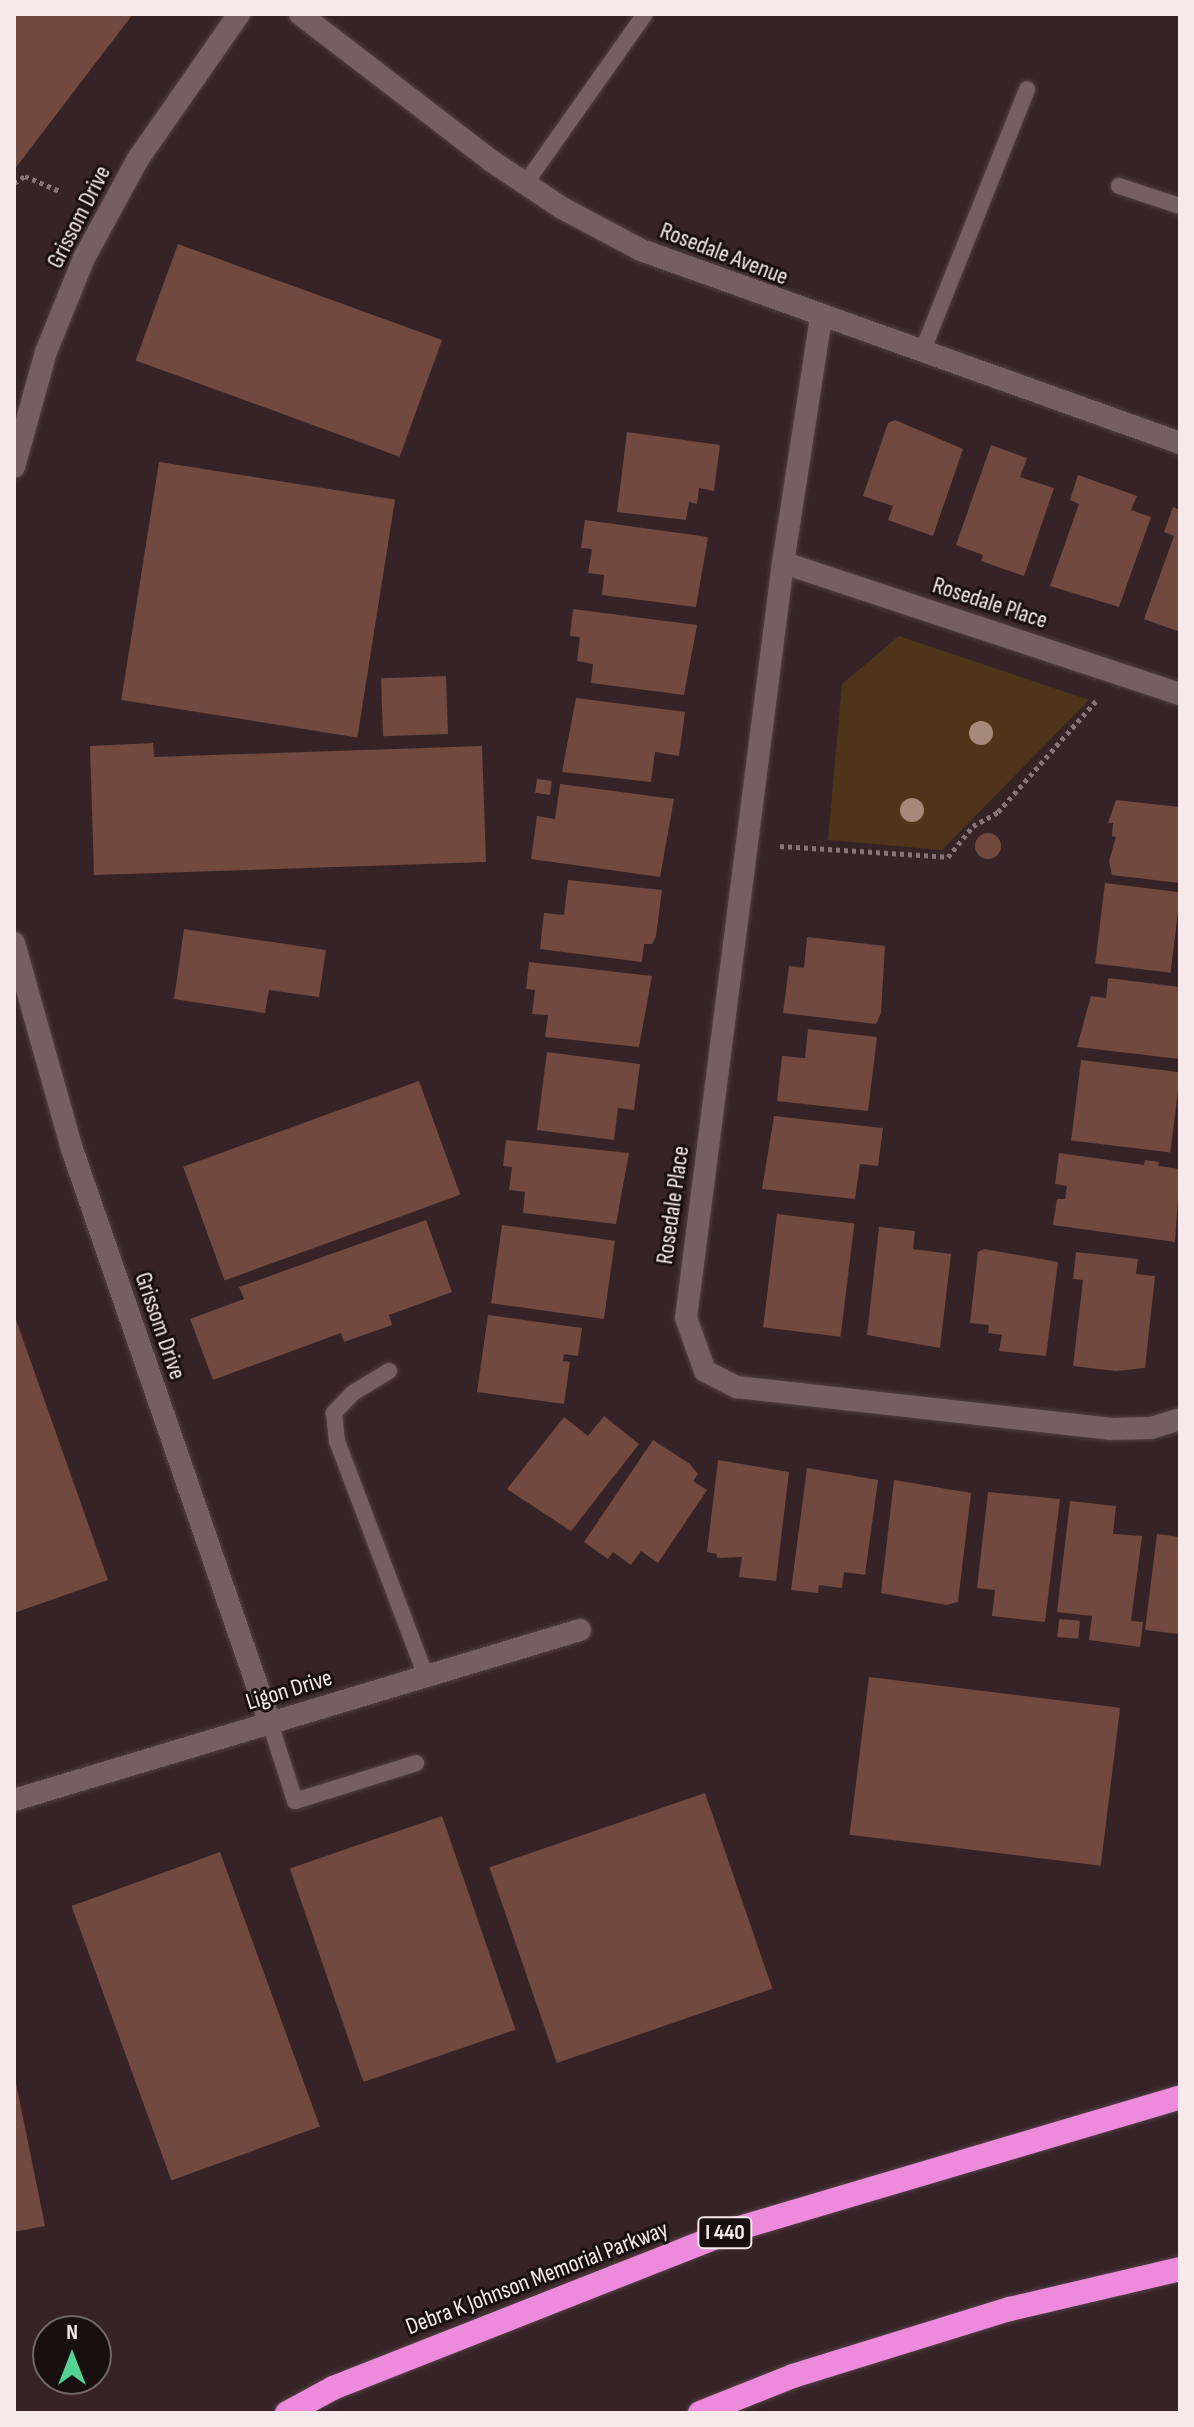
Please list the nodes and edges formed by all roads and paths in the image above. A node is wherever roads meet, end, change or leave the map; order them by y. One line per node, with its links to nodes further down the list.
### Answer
1 (239, 14): 13 (street, Grissom Drive)
2 (300, 14): 6 (street, Rosedale Avenue)
3 (645, 14): 6 (lane)
4 (1027, 89): 11 (lane)
5 (14, 183): 8 (path)
6 (525, 184): 10 (street, Rosedale Avenue)
7 (1119, 186): 9 (lane)
8 (62, 192)
9 (1180, 206)
10 (821, 318): 11 (street, Rosedale Avenue); 14 (street, Rosedale Place)
11 (922, 352): 12 (street, Rosedale Avenue)
12 (1180, 443)
13 (14, 467)
14 (783, 563): 15 (street, Rosedale Place); 17 (street, Rosedale Place)
15 (1121, 674): 16 (street, Rosedale Place); 17 (path)
16 (1180, 694)
17 (749, 844): 20 (street, Rosedale Place)
18 (14, 943): 23 (street, Grissom Drive)
19 (389, 1371): 22 (lane)
20 (1180, 1419)
21 (580, 1630): 22 (street, Ligon Drive)
22 (426, 1676): 23 (street, Ligon Drive)
23 (270, 1723): 24 (lane); 25 (street, Ligon Drive)
24 (416, 1763)
25 (14, 1800)
26 (1180, 2097): 28 (highway, Debra K Johnson Memorial Parkway / I 440)
27 (1180, 2269): 29 (highway)
28 (287, 2413)
29 (700, 2413)

